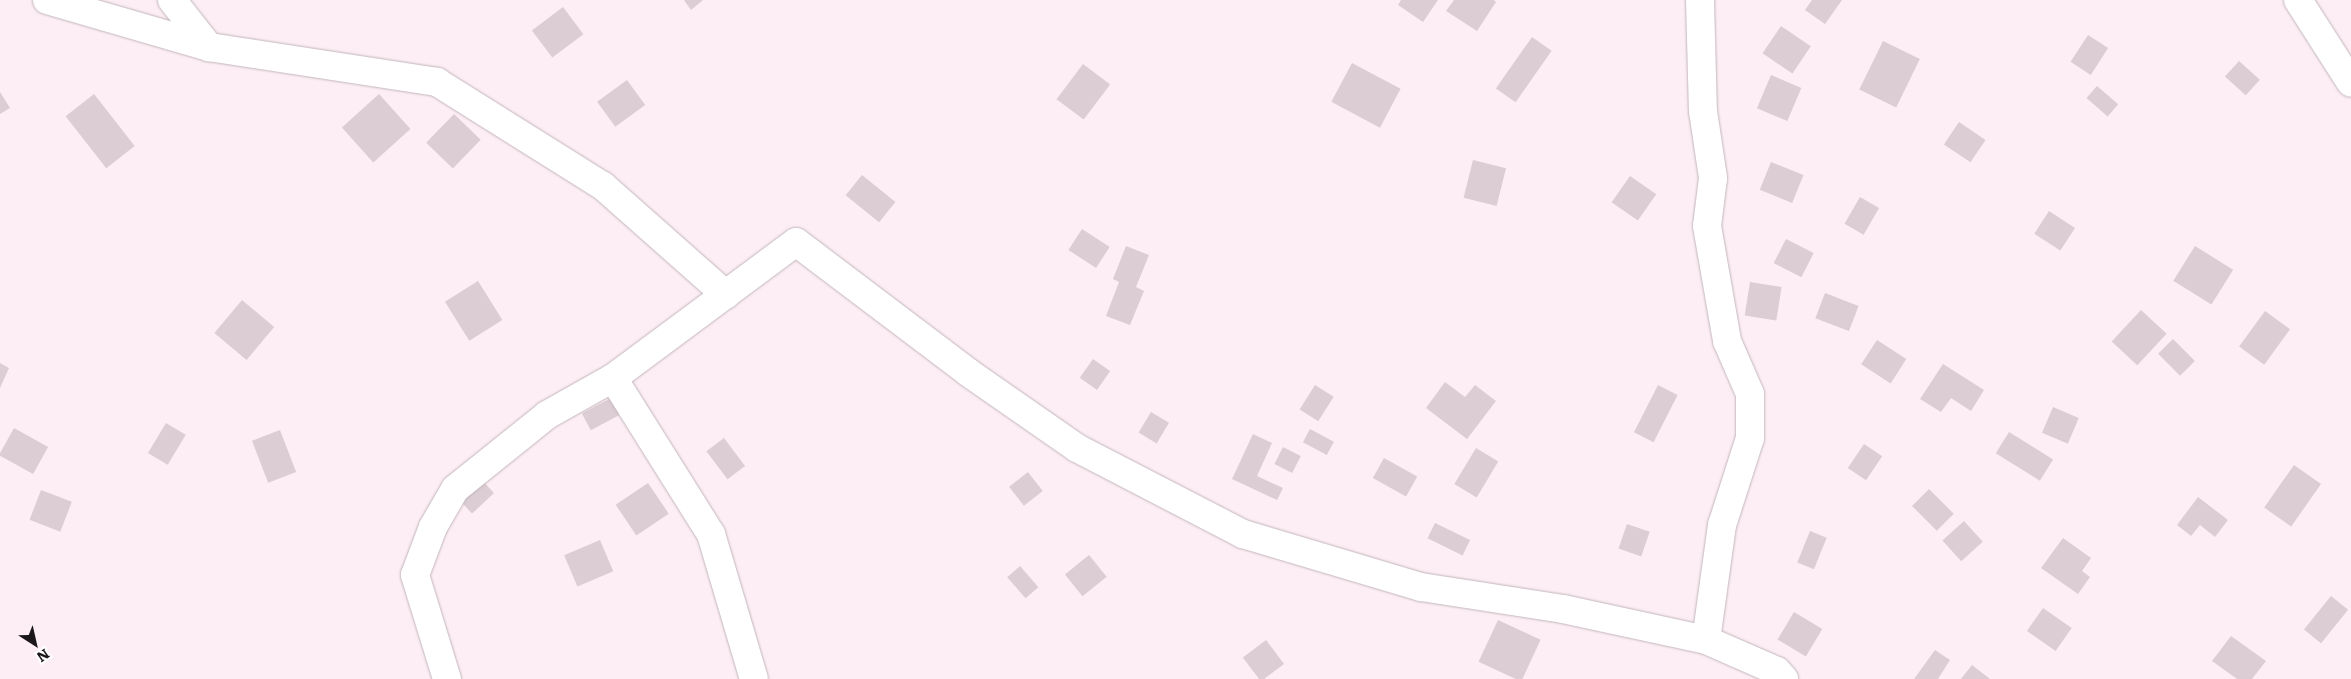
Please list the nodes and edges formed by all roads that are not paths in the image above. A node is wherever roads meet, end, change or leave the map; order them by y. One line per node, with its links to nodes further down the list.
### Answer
1 (47, 0): 5 (street)
2 (172, 0): 5 (street)
3 (1700, 0): 9 (street)
4 (2298, 0): 6 (street)
5 (208, 47): 7 (street)
6 (2351, 83)
7 (726, 295): 8 (street); 9 (street)
8 (614, 378): 10 (street); 11 (street)
9 (1706, 640): 12 (street)
10 (447, 679)
11 (754, 679)
12 (1784, 679)

